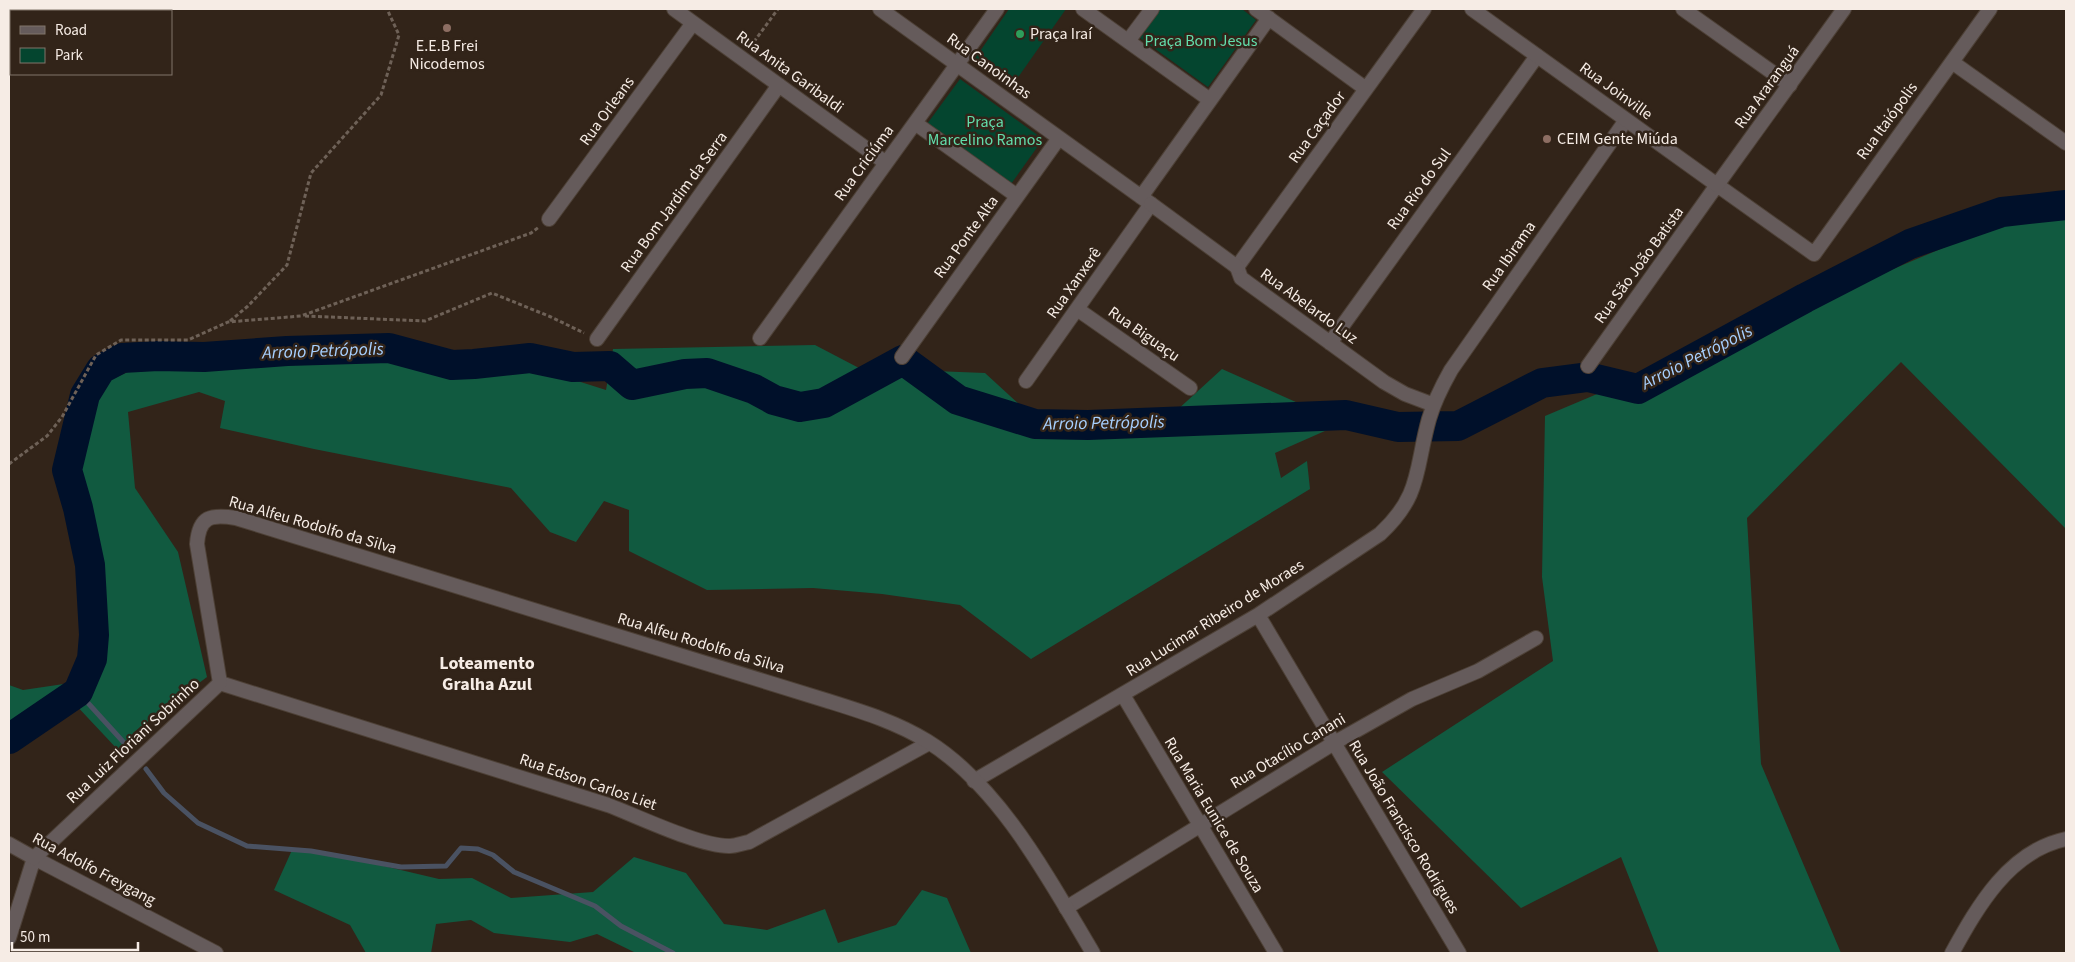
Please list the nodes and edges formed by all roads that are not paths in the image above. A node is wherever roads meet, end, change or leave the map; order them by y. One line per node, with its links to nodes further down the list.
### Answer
1 (674, 9): 13 (street, Rua Anita Garibaldi)
2 (880, 9): 17 (street, Rua Canoinhas)
3 (997, 9): 17 (street, Rua Criciúma)
4 (1084, 9): 14 (street)
5 (1152, 9): 14 (street)
6 (1256, 9): 12 (street)
7 (1424, 9): 20 (street, Rua Caçador)
8 (1472, 9): 15 (street, Rua Joinville)
9 (1685, 9): 19 (street)
10 (1844, 9): 19 (street, Rua Araranguá)
11 (1990, 9): 16 (street, Rua Itaiópolis)
12 (1269, 18): 20 (street); 21 (street, Rua Xanxerê)
13 (694, 23): 18 (street, Rua Anita Garibaldi); 30 (street, Rua Orleans)
14 (1128, 41): 21 (street)
15 (1537, 56): 22 (street, Rua Joinville); 36 (street, Rua Rio do Sul)
16 (1952, 62): 25 (street); 31 (street, Rua Itaiópolis)
17 (957, 64): 23 (street, Rua Criciúma); 24 (street, Rua Canoinhas)
18 (779, 85): 26 (street, Rua Anita Garibaldi); 35 (street, Rua Bom Jardim da Serra)
19 (1790, 85): 27 (street, Rua Araranguá)
20 (1366, 89): 32 (street, Rua Caçador)
21 (1210, 100): 29 (street, Rua Xanxerê)
22 (1626, 120): 27 (street, Rua Joinville); 41 (street, Rua Ibirama)
23 (915, 122): 26 (street, Rua Criciúma); 28 (street)
24 (1059, 138): 28 (street, Rua Ponte Alta); 29 (street, Rua Canoinhas)
25 (2066, 143)
26 (886, 162): 34 (street, Rua Criciúma)
27 (1718, 185): 31 (street, Rua Joinville); 38 (street, Rua São João Batista)
28 (1017, 196): 37 (street, Rua Ponte Alta)
29 (1146, 201): 32 (street, Rua Abelardo Luz); 33 (street, Rua Xanxerê)
30 (549, 219)
31 (1814, 254)
32 (1237, 267): 36 (street, Rua Abelardo Luz)
33 (1077, 309): 39 (street, Rua Xanxerê); 40 (street, Rua Biguaçu)
34 (760, 338)
35 (597, 339)
36 (1330, 343): 41 (street, Rua Abelardo Luz)
37 (902, 357)
38 (1588, 366)
39 (1026, 381)
40 (1190, 388)
41 (1434, 405): 42 (street, Rua Ibirama)
42 (1429, 419): 44 (street, Rua Lucimar Ribeiro de Moraes)
43 (202, 522): 46 (street, Rua Luiz Floriani Sobrinho); 48 (street, Rua Alfeu Rodolfo da Silva)
44 (1258, 615): 47 (street, Rua Lucimar Ribeiro de Moraes); 49 (street, Rua João Francisco Rodrigues)
45 (1536, 638): 49 (street, Rua Otacílio Canani)
46 (220, 683): 48 (street, Rua Edson Carlos Liet); 54 (street, Rua Luiz Floriani Sobrinho)
47 (1122, 695): 50 (street, Rua Lucimar Ribeiro de Moraes); 51 (street, Rua Maria Eunice de Souza)
48 (929, 742): 50 (street, Rua Alfeu Rodolfo da Silva)
49 (1334, 743): 51 (street, Rua Otacílio Canani); 60 (street, Rua João Francisco Rodrigues)
50 (974, 781): 55 (street, Rua Alfeu Rodolfo da Silva)
51 (1200, 825): 55 (street, Rua Otacílio Canani); 59 (street, Rua Maria Eunice de Souza)
52 (2066, 839): 61 (street)
53 (9, 844): 54 (street, Rua Adolfo Freygang)
54 (34, 858): 56 (street, Rua Luiz Floriani Sobrinho); 57 (street, Rua Adolfo Freygang)
55 (1066, 908): 58 (street, Rua Alfeu Rodolfo da Silva)
56 (9, 938)
57 (216, 953)
58 (1093, 953)
59 (1276, 953)
60 (1459, 953)
61 (1952, 953)

